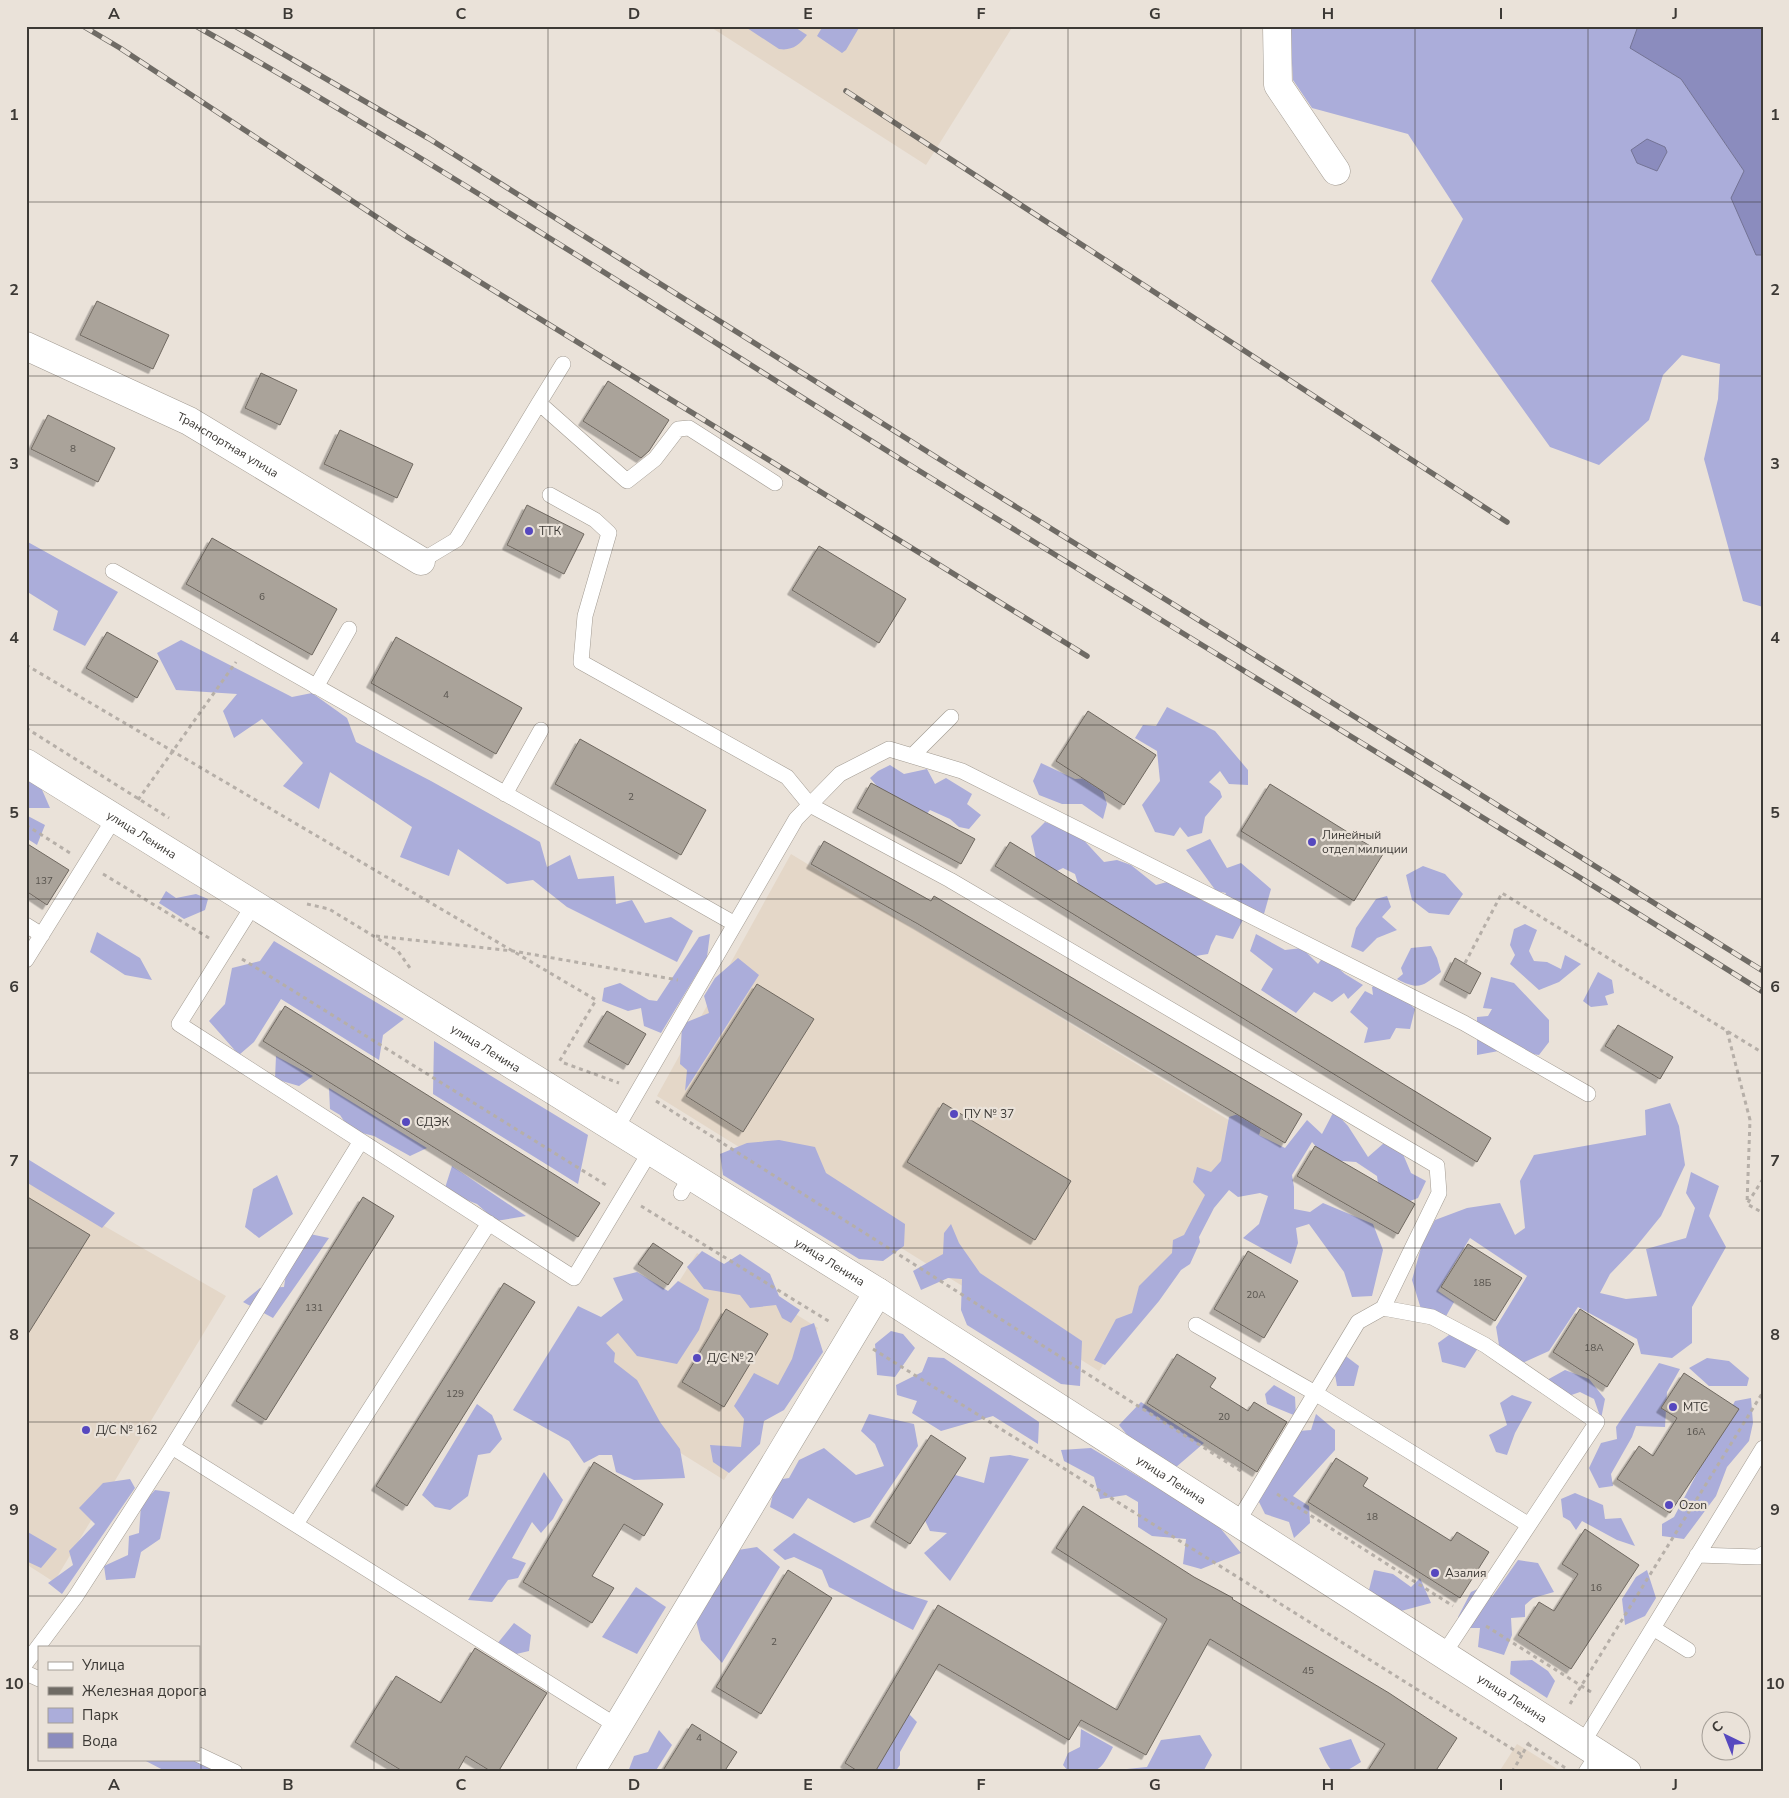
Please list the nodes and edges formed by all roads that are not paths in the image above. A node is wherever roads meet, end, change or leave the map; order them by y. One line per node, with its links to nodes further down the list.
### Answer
1 (1277, 26): 2 (main road)
2 (1336, 171)
3 (26, 346): 8 (main road, Транспортная улица)
4 (563, 364): 5 (lane)
5 (540, 403): 6 (lane); 8 (lane)
6 (775, 483)
7 (550, 495): 17 (lane)
8 (421, 561)
9 (113, 571): 11 (lane)
10 (348, 629): 11 (lane)
11 (316, 686): 16 (lane)
12 (951, 717): 14 (lane)
13 (541, 730): 16 (lane)
14 (912, 756): 17 (lane); 24 (lane)
15 (26, 762): 18 (main road, улица Ленина)
16 (505, 794): 20 (lane)
17 (810, 805): 20 (lane); 30 (lane)
18 (119, 820): 19 (main road, улица Ленина); 22 (lane)
19 (254, 904): 25 (main road, улица Ленина); 26 (lane)
20 (735, 924): 25 (lane)
21 (26, 925): 22 (lane)
22 (42, 935): 23 (lane)
23 (26, 960)
24 (1588, 1094)
25 (616, 1128): 27 (main road, улица Ленина)
26 (361, 1141): 28 (lane); 33 (lane)
27 (651, 1150): 28 (lane); 29 (main road, улица Ленина)
28 (489, 1224): 36 (lane)
29 (878, 1292): 35 (main road, улица Ленина); 48 (main road)
30 (1383, 1308): 32 (lane); 37 (lane)
31 (1196, 1325): 32 (lane)
32 (1315, 1393): 35 (lane); 37 (lane)
33 (172, 1447): 36 (lane); 41 (lane)
34 (1763, 1448): 39 (lane)
35 (1237, 1522): 44 (main road, улица Ленина)
36 (296, 1524): 48 (lane)
37 (1529, 1525): 44 (lane)
38 (1763, 1554): 39 (lane)
39 (1698, 1555): 40 (lane)
40 (1653, 1628): 43 (lane); 50 (lane)
41 (39, 1646)
42 (38, 1647): 45 (lane)
43 (1688, 1650)
44 (1443, 1654): 50 (main road, улица Ленина)
45 (26, 1663)
46 (26, 1673): 47 (lane)
47 (38, 1679)
48 (618, 1726): 52 (main road)
49 (200, 1754): 51 (lane)
50 (1589, 1756): 53 (main road, улица Ленина)
51 (235, 1772)
52 (590, 1772)
53 (1627, 1772)

